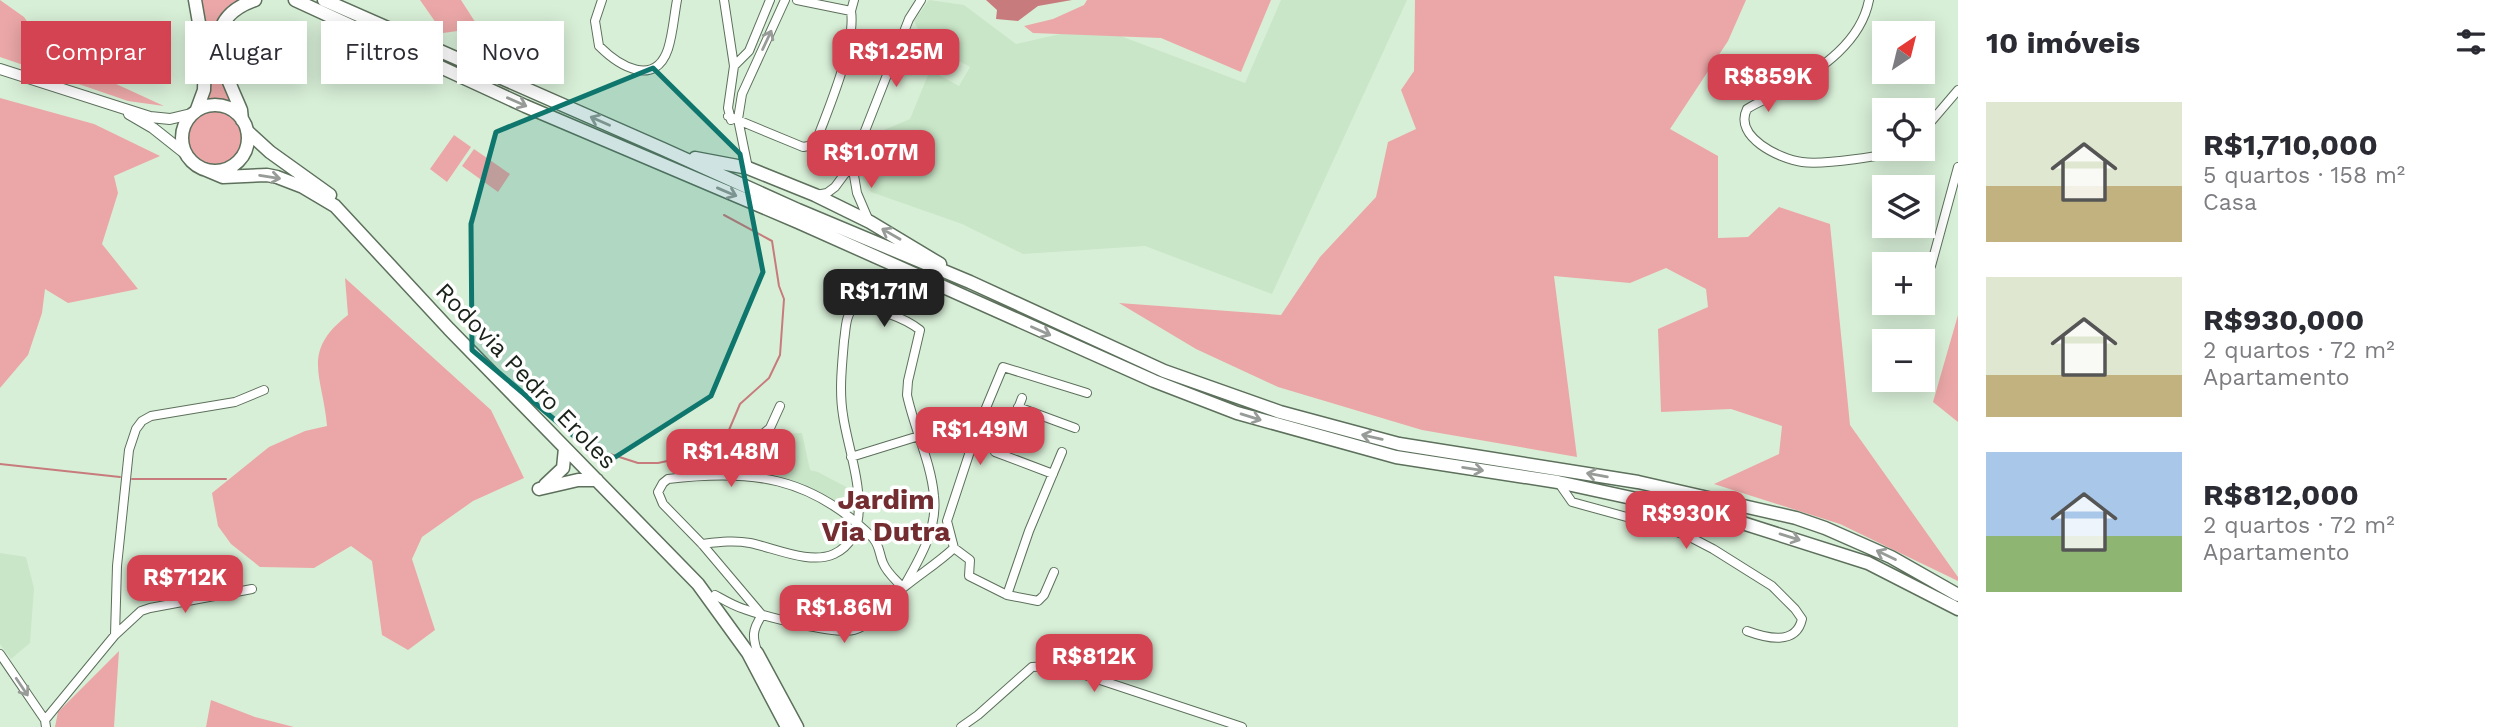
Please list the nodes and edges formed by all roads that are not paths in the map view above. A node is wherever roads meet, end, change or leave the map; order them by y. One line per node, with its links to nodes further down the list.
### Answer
1 (195, 0): 20 (highway)
2 (255, 0): 23 (highway)
3 (295, 0): 48 (highway, one-way to 48)
4 (324, 0): 24 (highway, one-way to 4)
5 (602, 0): 6 (street)
6 (677, 0)
7 (724, 0): 15 (street)
8 (770, 0): 15 (street)
9 (785, 0): 16 (street, one-way to 9)
10 (797, 0): 14 (street)
11 (854, 0): 14 (street)
12 (921, 0): 27 (street)
13 (1869, 0): 26 (street)
14 (851, 11): 22 (street)
15 (734, 66): 16 (street); 22 (street)
16 (754, 66): 22 (street)
17 (0, 69): 19 (main road, Rodovia Pedro Eroles)
18 (1958, 90): 21 (street)
19 (116, 107): 20 (main road, Rodovia Pedro Eroles); 25 (main road, Rodovia Pedro Eroles)
20 (194, 112): 23 (highway, Rodovia Pedro Eroles); 25 (highway)
21 (1935, 117)
22 (738, 123): 29 (street)
23 (245, 126): 30 (highway); 55 (highway, Rodovia Pedro Eroles)
24 (667, 151): 29 (highway); 34 (highway)
25 (187, 155): 30 (highway, Rodovia Pedro Eroles)
26 (1872, 156)
27 (852, 164): 31 (street); 32 (street)
28 (1958, 167): 33 (street)
29 (747, 168): 31 (highway)
30 (204, 169): 42 (highway, Rodovia Pedro Eroles, one-way to 42)
31 (815, 195): 32 (highway)
32 (870, 222): 34 (highway, one-way to 32)
33 (1935, 252)
34 (970, 282): 57 (highway, one-way to 34)
35 (264, 390): 61 (street)
36 (1087, 393): 51 (street)
37 (1022, 398): 39 (street)
38 (780, 406): 45 (street)
39 (1018, 407): 40 (street); 46 (street)
40 (1075, 428)
41 (919, 436): 44 (street); 44 (street); 53 (street)
42 (565, 448): 47 (highway, Rodovia Pedro Eroles); 47 (highway)
43 (1062, 452): 46 (street)
44 (851, 457): 49 (street)
45 (733, 474): 49 (street); 50 (street)
46 (1053, 474): 56 (street)
47 (597, 480): 65 (highway, Rodovia Pedro Eroles)
48 (1558, 482): 58 (highway, one-way to 58); 60 (street)
49 (857, 523): 50 (street); 53 (street)
50 (702, 544): 59 (street)
51 (954, 548): 53 (street); 56 (street)
52 (1054, 572): 56 (street)
53 (903, 588): 59 (street)
54 (252, 589): 61 (street)
55 (715, 595): 59 (street); 63 (highway, Rodovia Pedro Eroles)
56 (1007, 595)
57 (1958, 595)
58 (1958, 609)
59 (762, 615): 63 (street)
60 (1747, 631)
61 (116, 635): 64 (street)
62 (0, 654): 64 (street, one-way to 64)
63 (758, 654): 66 (highway, Rodovia Pedro Eroles)
64 (46, 723)
65 (787, 727)
66 (797, 727)
67 (961, 727): 68 (street)
68 (1242, 727)

